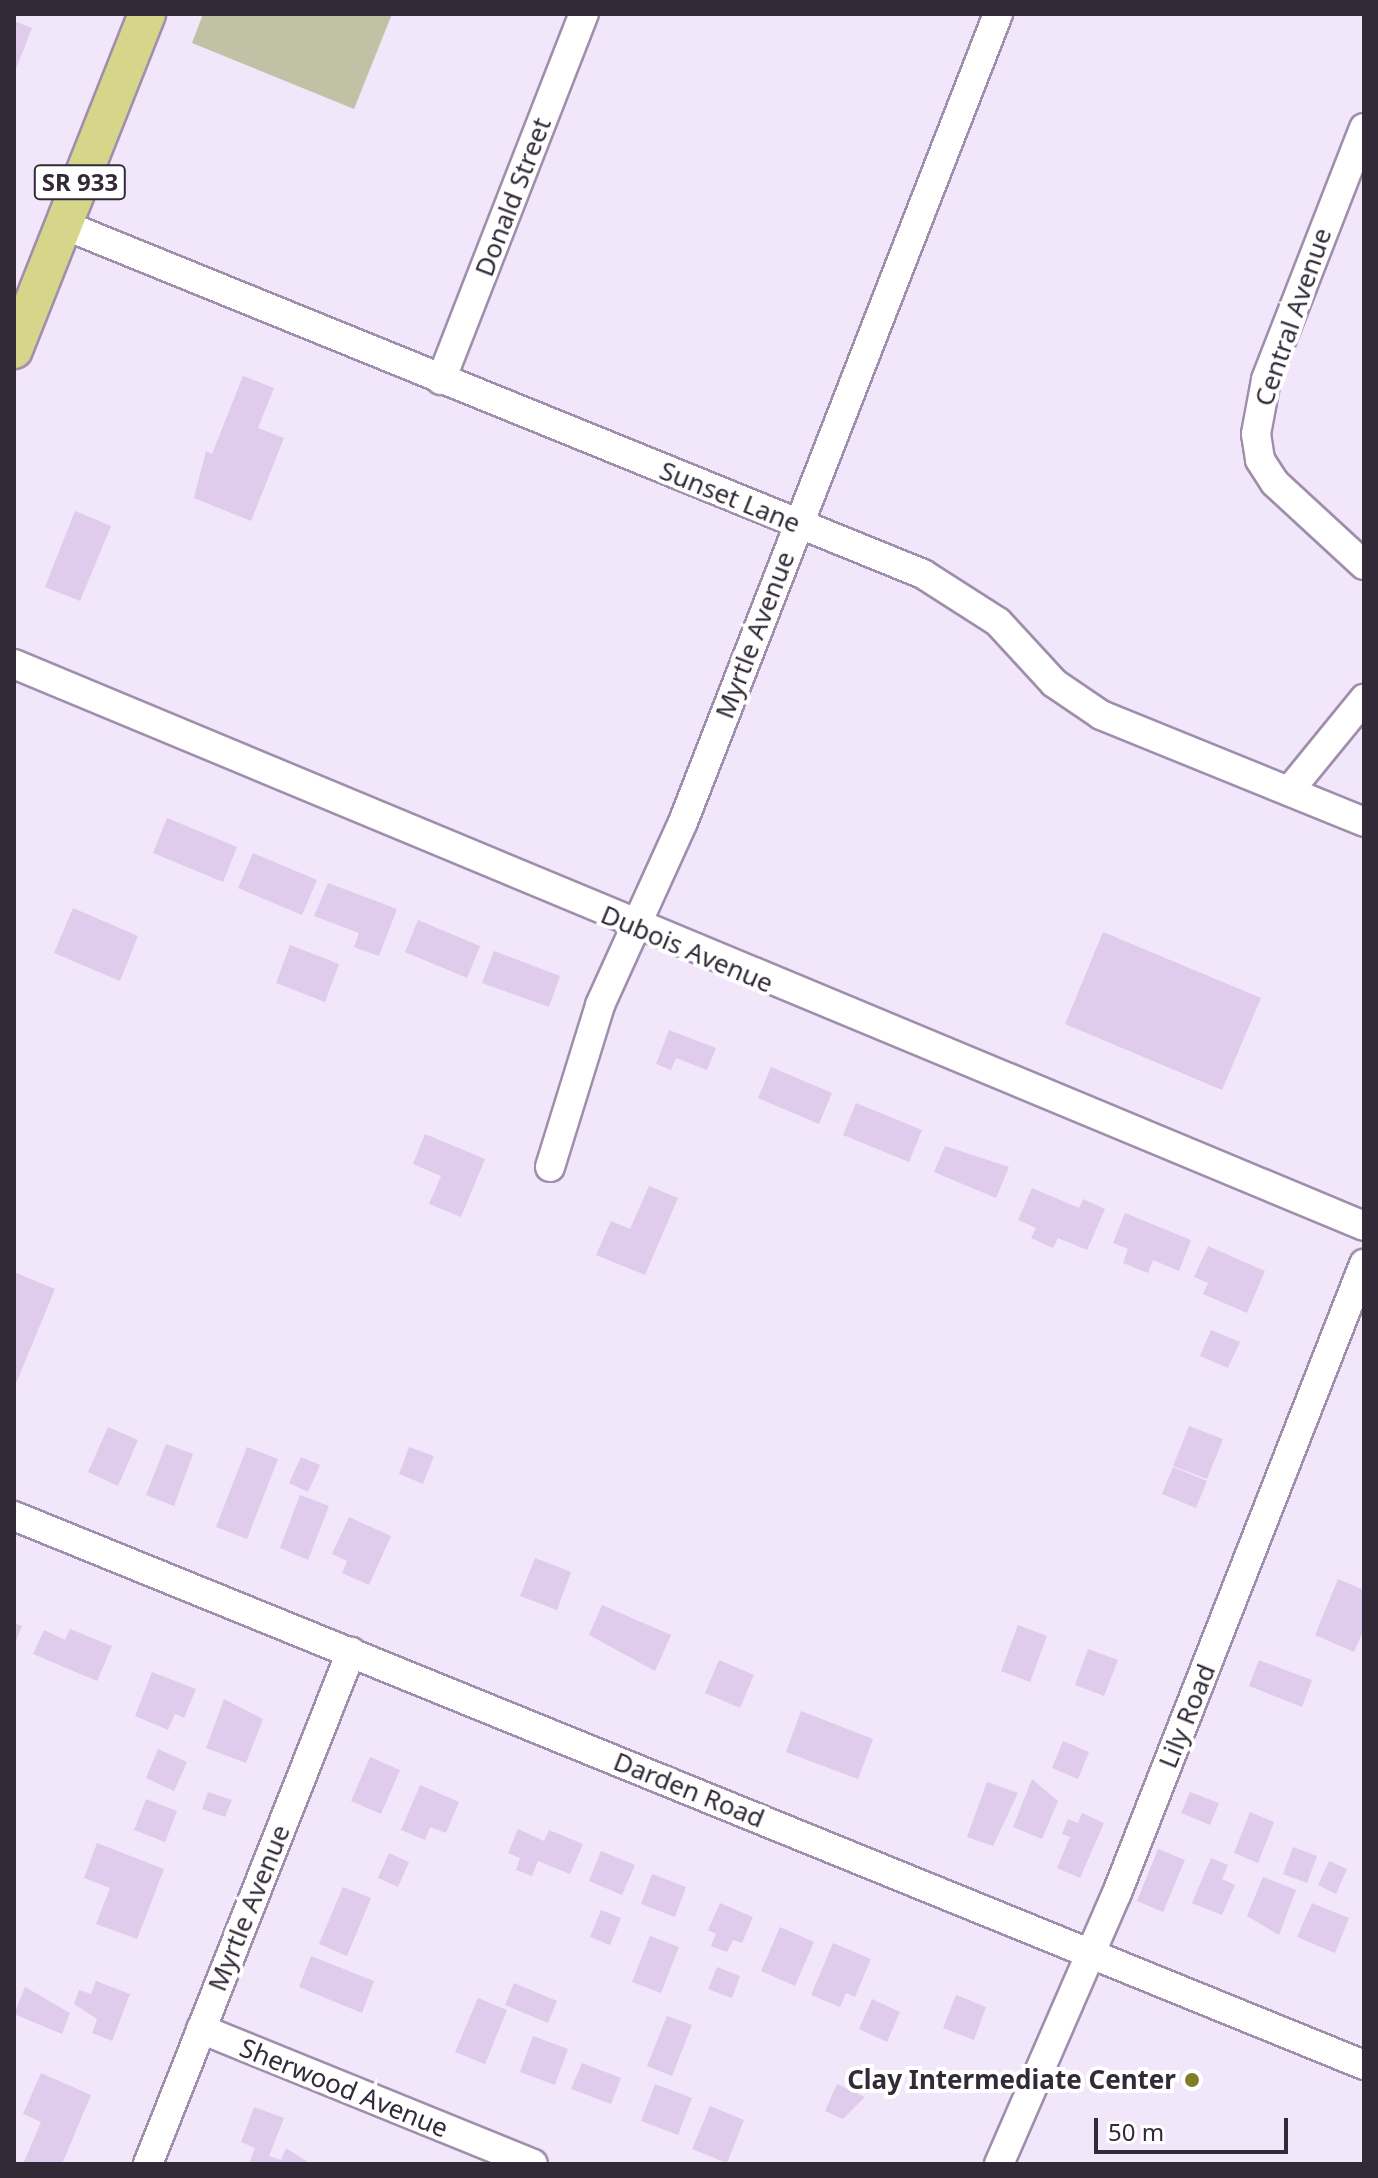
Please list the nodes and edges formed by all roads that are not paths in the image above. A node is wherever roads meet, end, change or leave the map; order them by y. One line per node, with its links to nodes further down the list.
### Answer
1 (147, 14): 5 (main road, SR 933)
2 (584, 14): 7 (street, Donald Street)
3 (998, 14): 8 (street, Myrtle Avenue)
4 (1364, 128): 9 (street, Central Avenue)
5 (64, 225): 6 (main road, SR 933); 7 (street, Sunset Lane)
6 (14, 350)
7 (441, 380): 8 (street, Sunset Lane)
8 (798, 525): 12 (street, Sunset Lane); 14 (street, Myrtle Avenue)
9 (1364, 565)
10 (14, 664): 14 (street, Dubois Avenue)
11 (1364, 699): 12 (street)
12 (1289, 791): 13 (street, Sunset Lane)
13 (1364, 822)
14 (632, 927): 15 (street, Myrtle Avenue); 16 (street, Dubois Avenue)
15 (550, 1167)
16 (1364, 1226)
17 (1364, 1264): 20 (street, Lily Road)
18 (14, 1516): 19 (street, Darden Road)
19 (351, 1652): 20 (street, Darden Road); 21 (street, Myrtle Avenue)
20 (1089, 1952): 22 (street, Darden Road); 25 (street, Lily Road)
21 (201, 2029): 23 (street, Myrtle Avenue); 24 (street, Sherwood Avenue)
22 (1364, 2065)
23 (148, 2164)
24 (533, 2164)
25 (999, 2164)

